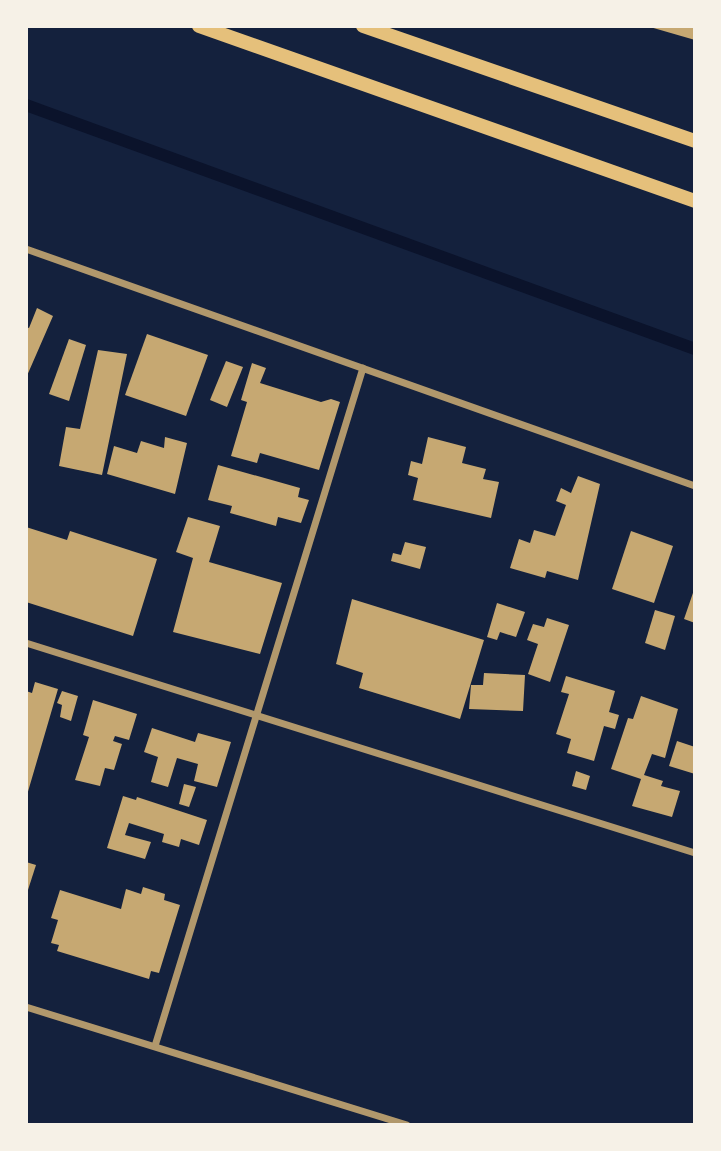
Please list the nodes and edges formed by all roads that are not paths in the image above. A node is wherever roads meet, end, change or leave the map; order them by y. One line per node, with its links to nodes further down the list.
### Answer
1 (199, 26): 4 (main road)
2 (363, 26): 3 (main road)
3 (695, 141)
4 (695, 201)
5 (26, 249): 6 (street)
6 (363, 368): 7 (street); 9 (street)
7 (695, 486)
8 (26, 643): 9 (street)
9 (258, 716): 10 (street); 12 (street)
10 (695, 853)
11 (26, 1007): 12 (street)
12 (155, 1046): 13 (street)
13 (407, 1125)

